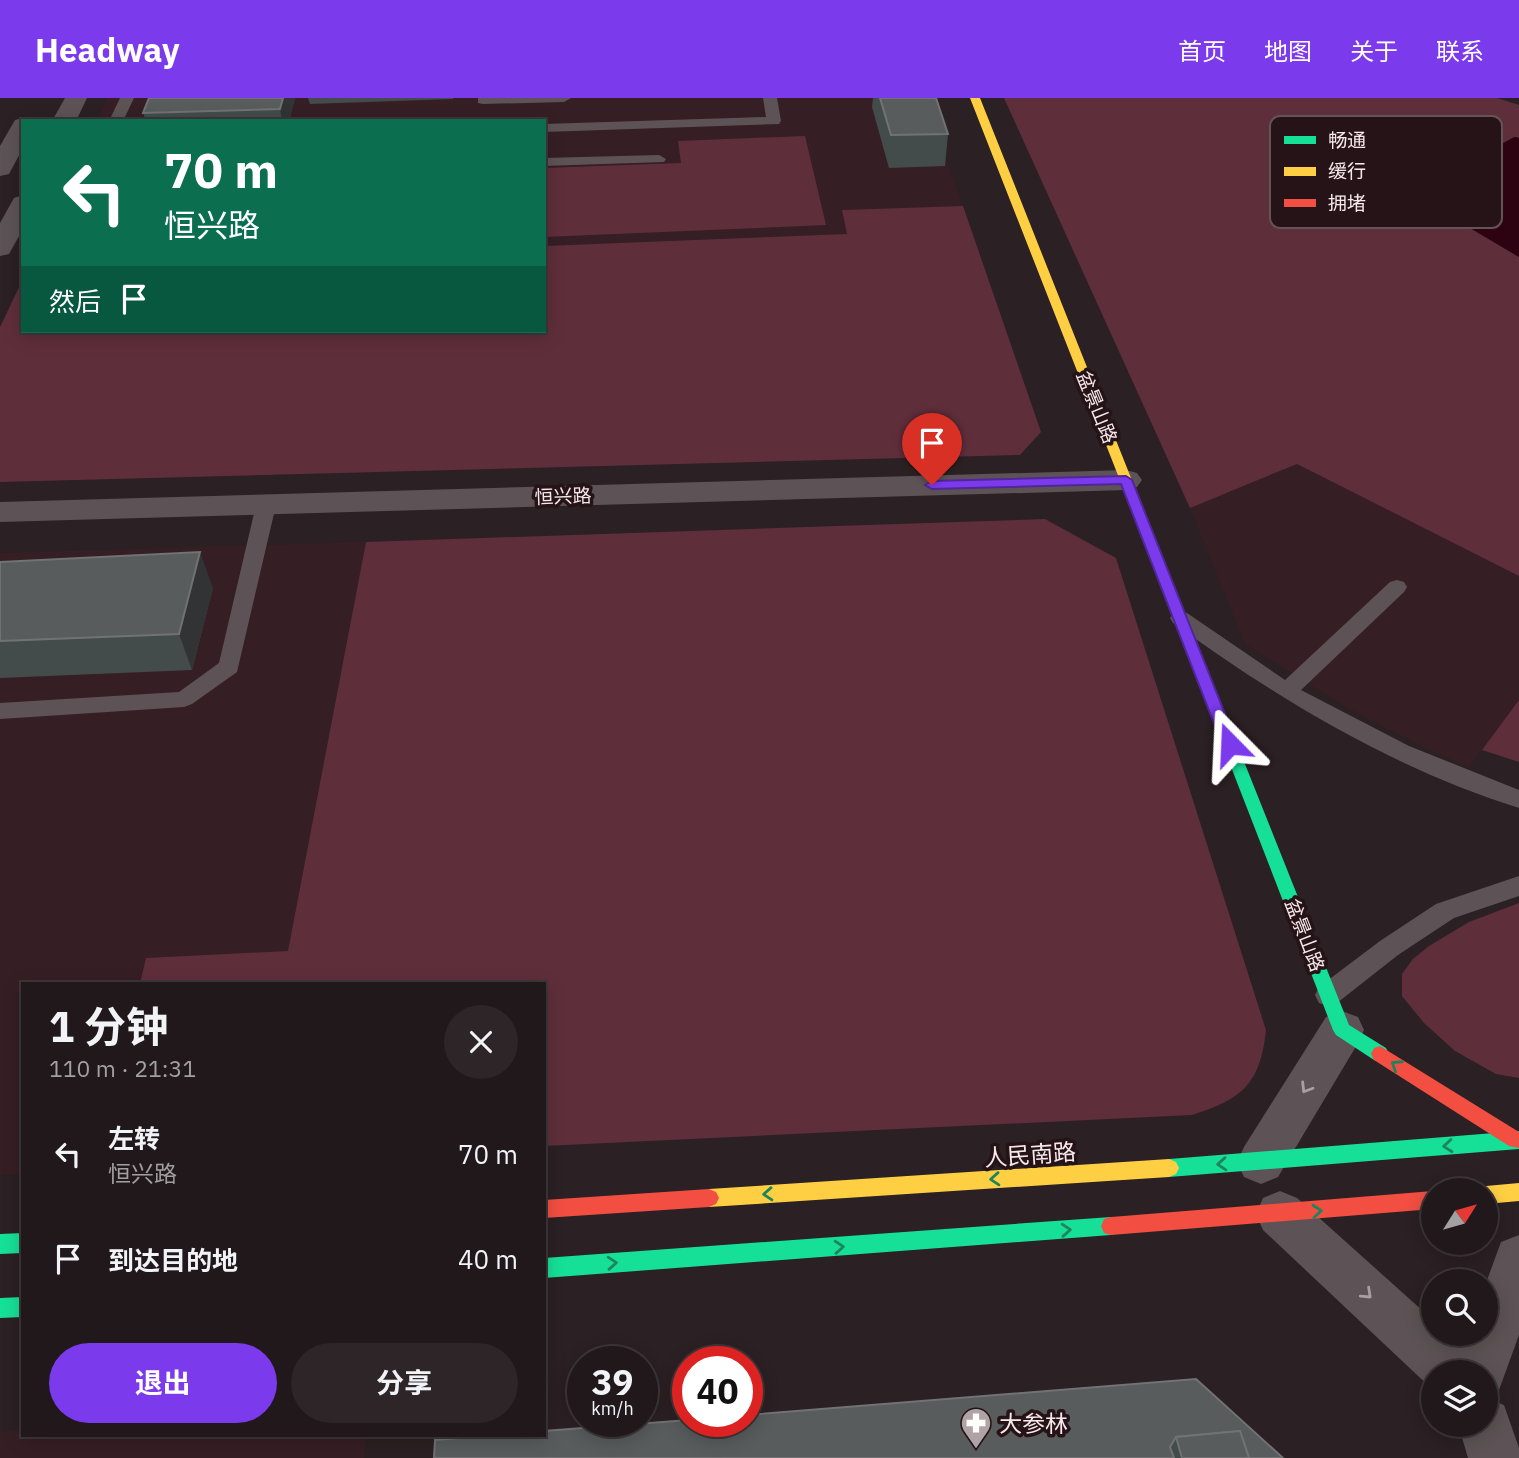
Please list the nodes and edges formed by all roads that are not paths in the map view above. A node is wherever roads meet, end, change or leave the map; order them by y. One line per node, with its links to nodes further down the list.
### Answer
1 (76, 98): 7 (street)
2 (127, 98): 8 (lane)
3 (564, 98): 6 (lane)
4 (770, 98): 9 (lane)
5 (975, 98): 16 (street, 盆景山路)
6 (483, 103)
7 (65, 119)
8 (117, 119)
9 (546, 128)
10 (21, 129): 13 (street)
11 (659, 159): 12 (lane)
12 (546, 162)
13 (0, 169)
14 (21, 207): 15 (street)
15 (0, 248)
16 (1126, 480): 17 (street, 恒兴路); 20 (street, 盆景山路)
17 (266, 505): 18 (street, 恒兴路); 22 (lane)
18 (0, 512)
19 (1397, 587): 21 (lane)
20 (1180, 618): 21 (lane); 25 (street, 盆景山路)
21 (1287, 691): 23 (lane)
22 (0, 711)
23 (1519, 799)
24 (1519, 886): 25 (lane)
25 (1335, 1012): 26 (street, one-way to 25); 27 (street, one-way to 27)
26 (1518, 1140): 27 (street, 人民南路, one-way to 27)
27 (1261, 1162): 31 (street, 人民南路, one-way to 31)
28 (1519, 1192): 29 (street)
29 (1498, 1194)
30 (1421, 1201): 32 (street, one-way to 30)
31 (546, 1209)
32 (1280, 1214): 36 (street, one-way to 32); 39 (street, one-way to 39)
33 (21, 1243): 34 (street)
34 (0, 1244)
35 (1519, 1259): 40 (street)
36 (546, 1269)
37 (21, 1307): 38 (street)
38 (0, 1308)
39 (1439, 1360)
40 (1485, 1360)
41 (1489, 1437): 42 (street)
42 (1495, 1458)

